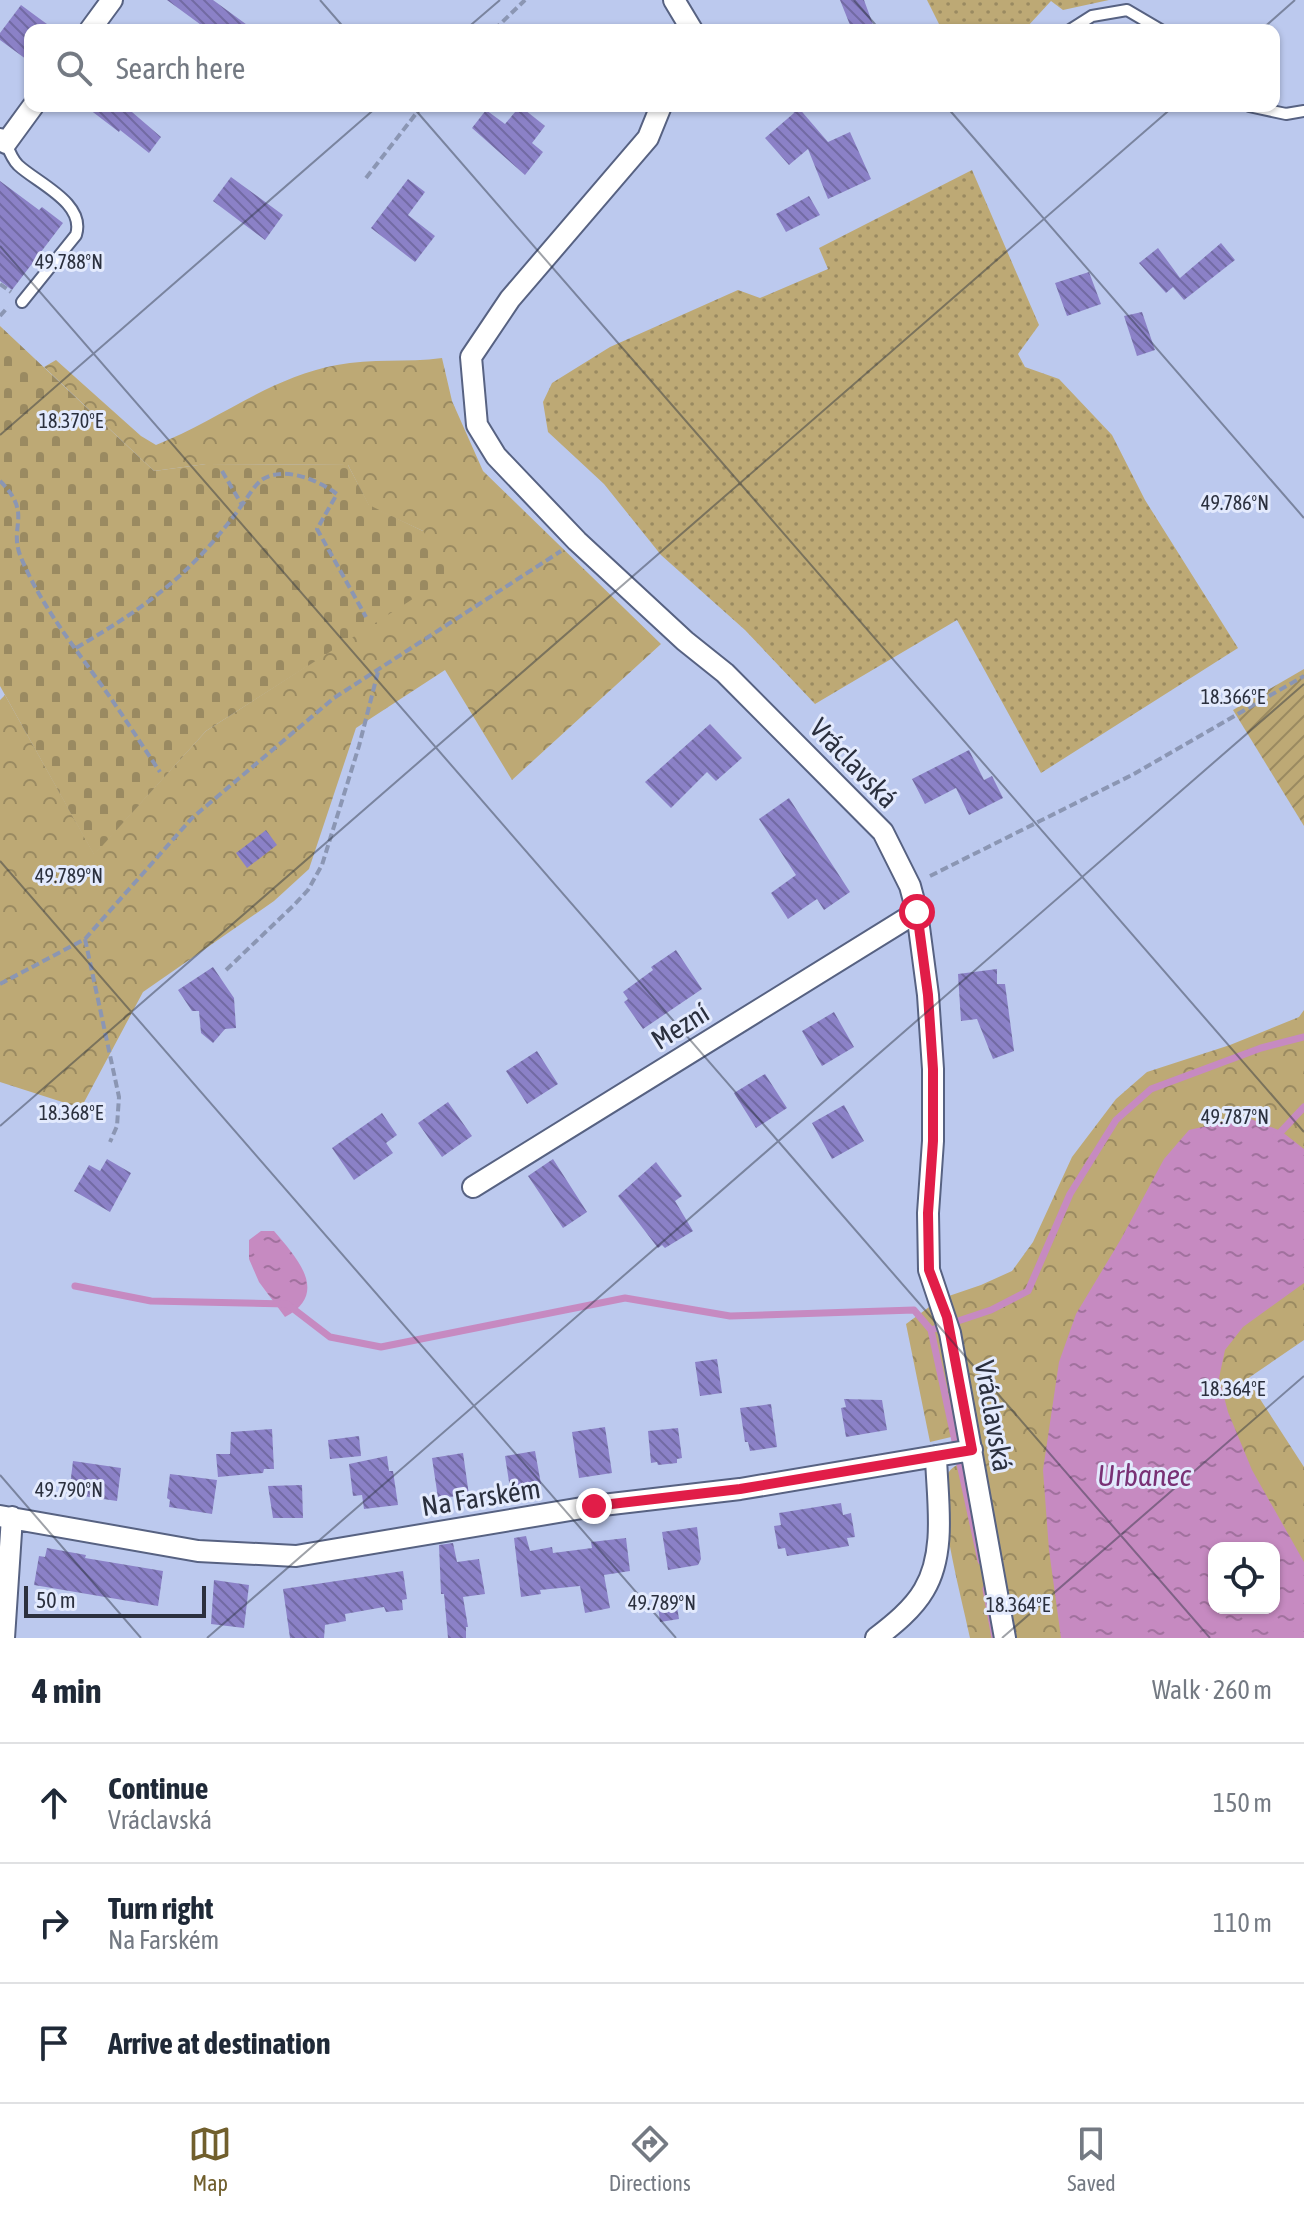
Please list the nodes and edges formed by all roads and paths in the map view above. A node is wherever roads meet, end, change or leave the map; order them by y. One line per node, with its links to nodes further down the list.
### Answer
1 (112, 0): 4 (street)
2 (525, 0): 5 (path)
3 (674, 0): 6 (street)
4 (94, 24)
5 (500, 24)
6 (688, 24)
7 (1079, 24): 8 (lane)
8 (1151, 24)
9 (1304, 111): 13 (lane)
10 (28, 112): 14 (street)
11 (417, 112): 15 (path)
12 (659, 112): 20 (street, Vráclavská)
13 (1277, 112)
14 (3, 141): 16 (lane)
15 (366, 178)
16 (22, 302)
17 (222, 471): 19 (path)
18 (0, 481): 22 (path)
19 (242, 505): 21 (path); 22 (path)
20 (577, 541): 23 (path); 26 (street, Vráclavská)
21 (366, 617)
22 (75, 648): 25 (path)
23 (379, 668): 28 (path); 29 (path)
24 (1304, 676): 26 (path)
25 (160, 772)
26 (910, 886): 27 (street, Vráclavská)
27 (917, 912): 32 (street, Mezní); 33 (street, Vráclavská)
28 (85, 939): 30 (path); 31 (path)
29 (226, 970)
30 (0, 984)
31 (110, 1142)
32 (473, 1187)
33 (955, 1453): 34 (street, Na Farském); 36 (street); 37 (street, Vráclavská)
34 (6, 1516): 35 (street)
35 (4, 1638)
36 (876, 1638)
37 (1005, 1638)

